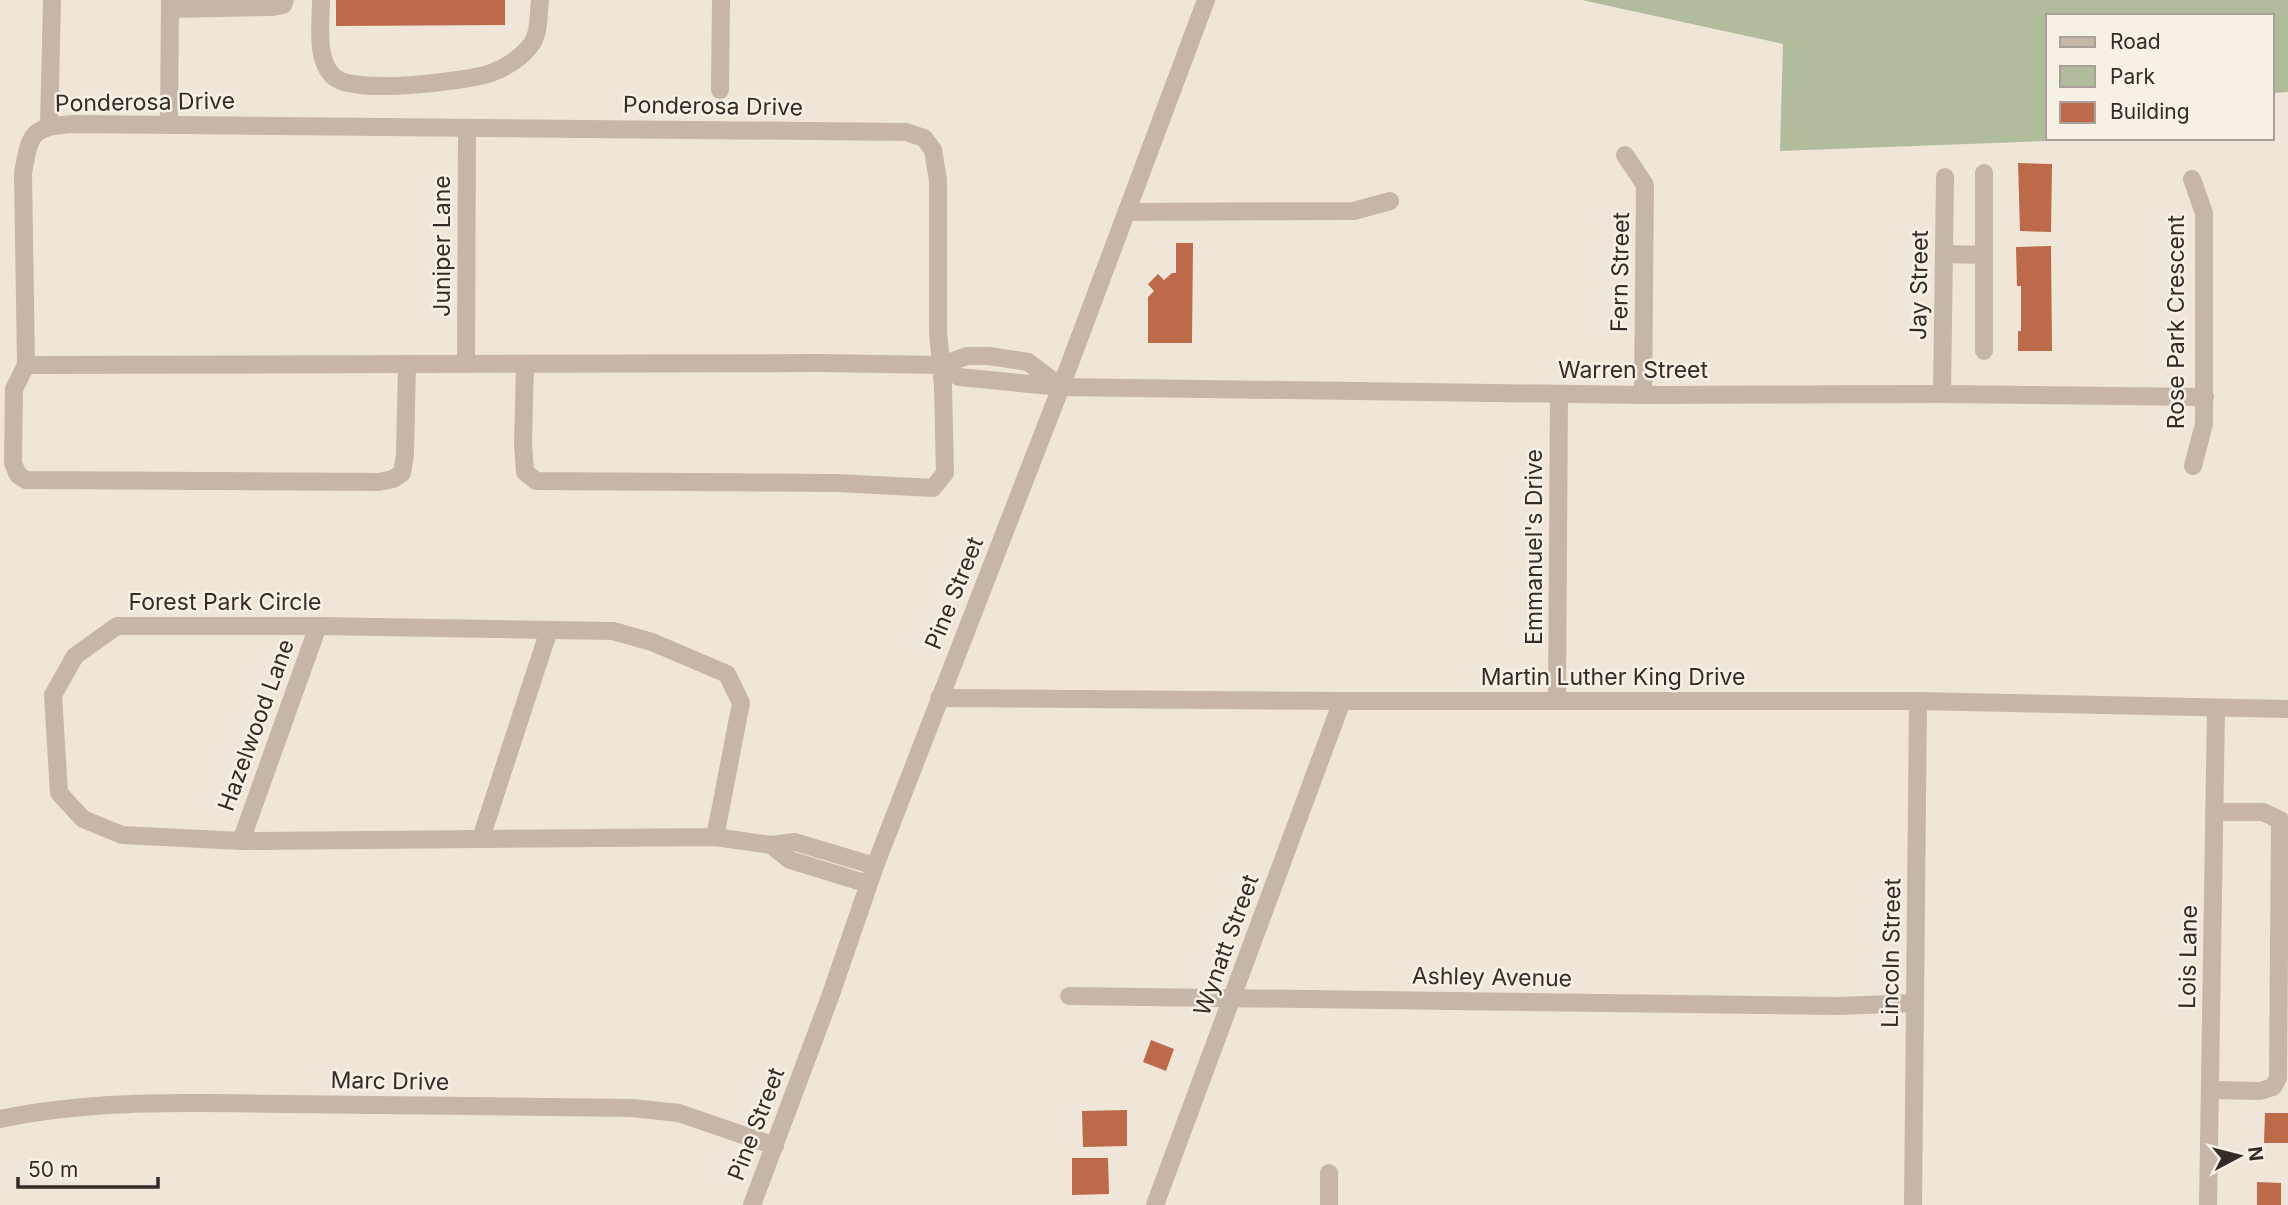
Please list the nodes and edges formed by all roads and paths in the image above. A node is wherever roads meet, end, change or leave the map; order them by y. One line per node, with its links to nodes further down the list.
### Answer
1 (52, 0): 10 (street)
2 (285, 0): 7 (street)
3 (321, 0): 4 (street)
4 (540, 0)
5 (721, 0): 8 (street)
6 (1206, 0): 17 (street, Pine Street)
7 (170, 5): 9 (street)
8 (720, 90)
9 (169, 125): 10 (street, Ponderosa Drive); 11 (street, Ponderosa Drive)
10 (49, 126): 24 (street, Ponderosa Drive)
11 (467, 128): 22 (street, Juniper Lane); 25 (street, Ponderosa Drive)
12 (1625, 155): 29 (street, Fern Street)
13 (1984, 173): 19 (street)
14 (1945, 177): 18 (street, Jay Street)
15 (2192, 179): 30 (street, Rose Park Crescent)
16 (1390, 201): 17 (street)
17 (1127, 212): 26 (street, Pine Street)
18 (1945, 254): 19 (street); 28 (street, Jay Street)
19 (1984, 255): 20 (street)
20 (1984, 351)
21 (407, 364): 22 (street); 24 (street); 24 (street)
22 (466, 364): 23 (street)
23 (525, 364): 25 (street); 25 (street)
24 (26, 365)
25 (942, 365): 26 (street)
26 (1061, 387): 27 (street, Warren Street); 34 (street, Pine Street)
27 (1559, 394): 29 (street, Warren Street); 36 (street, Emmanuel's Drive)
28 (1942, 394): 29 (street, Warren Street); 30 (street, Warren Street)
29 (1643, 395)
30 (2205, 397): 31 (street, Rose Park Crescent)
31 (2193, 466)
32 (318, 626): 33 (street, Forest Park Circle); 43 (street, Hazelwood Lane); 43 (street, Forest Park Circle)
33 (549, 630): 41 (street, Forest Park Circle); 42 (street)
34 (939, 698): 35 (street, Martin Luther King Drive); 45 (street, Pine Street)
35 (1342, 701): 36 (street, Martin Luther King Drive); 48 (street, Wynatt Street)
36 (1557, 701): 37 (street, Martin Luther King Drive)
37 (1918, 701): 38 (street, Martin Luther King Drive); 49 (street, Lincoln Street)
38 (2216, 709): 39 (street, Martin Luther King Drive); 40 (street, Lois Lane)
39 (2288, 709)
40 (2214, 812): 50 (street, Lois Lane); 50 (street)
41 (715, 837): 42 (street, Forest Park Circle); 44 (street, Forest Park Circle)
42 (481, 838): 43 (street, Forest Park Circle)
43 (241, 841)
44 (771, 845): 45 (street, Forest Park Circle); 46 (street, Forest Park Circle)
45 (875, 866): 46 (street, Pine Street)
46 (868, 884): 52 (street, Pine Street)
47 (1069, 996): 48 (street, Ashley Avenue)
48 (1233, 997): 49 (street, Ashley Avenue); 55 (street, Wynatt Street)
49 (1915, 1003): 57 (street, Lincoln Street)
50 (2210, 1090): 58 (street, Lois Lane)
51 (0, 1119): 52 (street, Marc Drive)
52 (775, 1146): 54 (street, Pine Street)
53 (1329, 1173): 56 (street)
54 (752, 1205)
55 (1155, 1205)
56 (1329, 1205)
57 (1913, 1205)
58 (2208, 1205)

